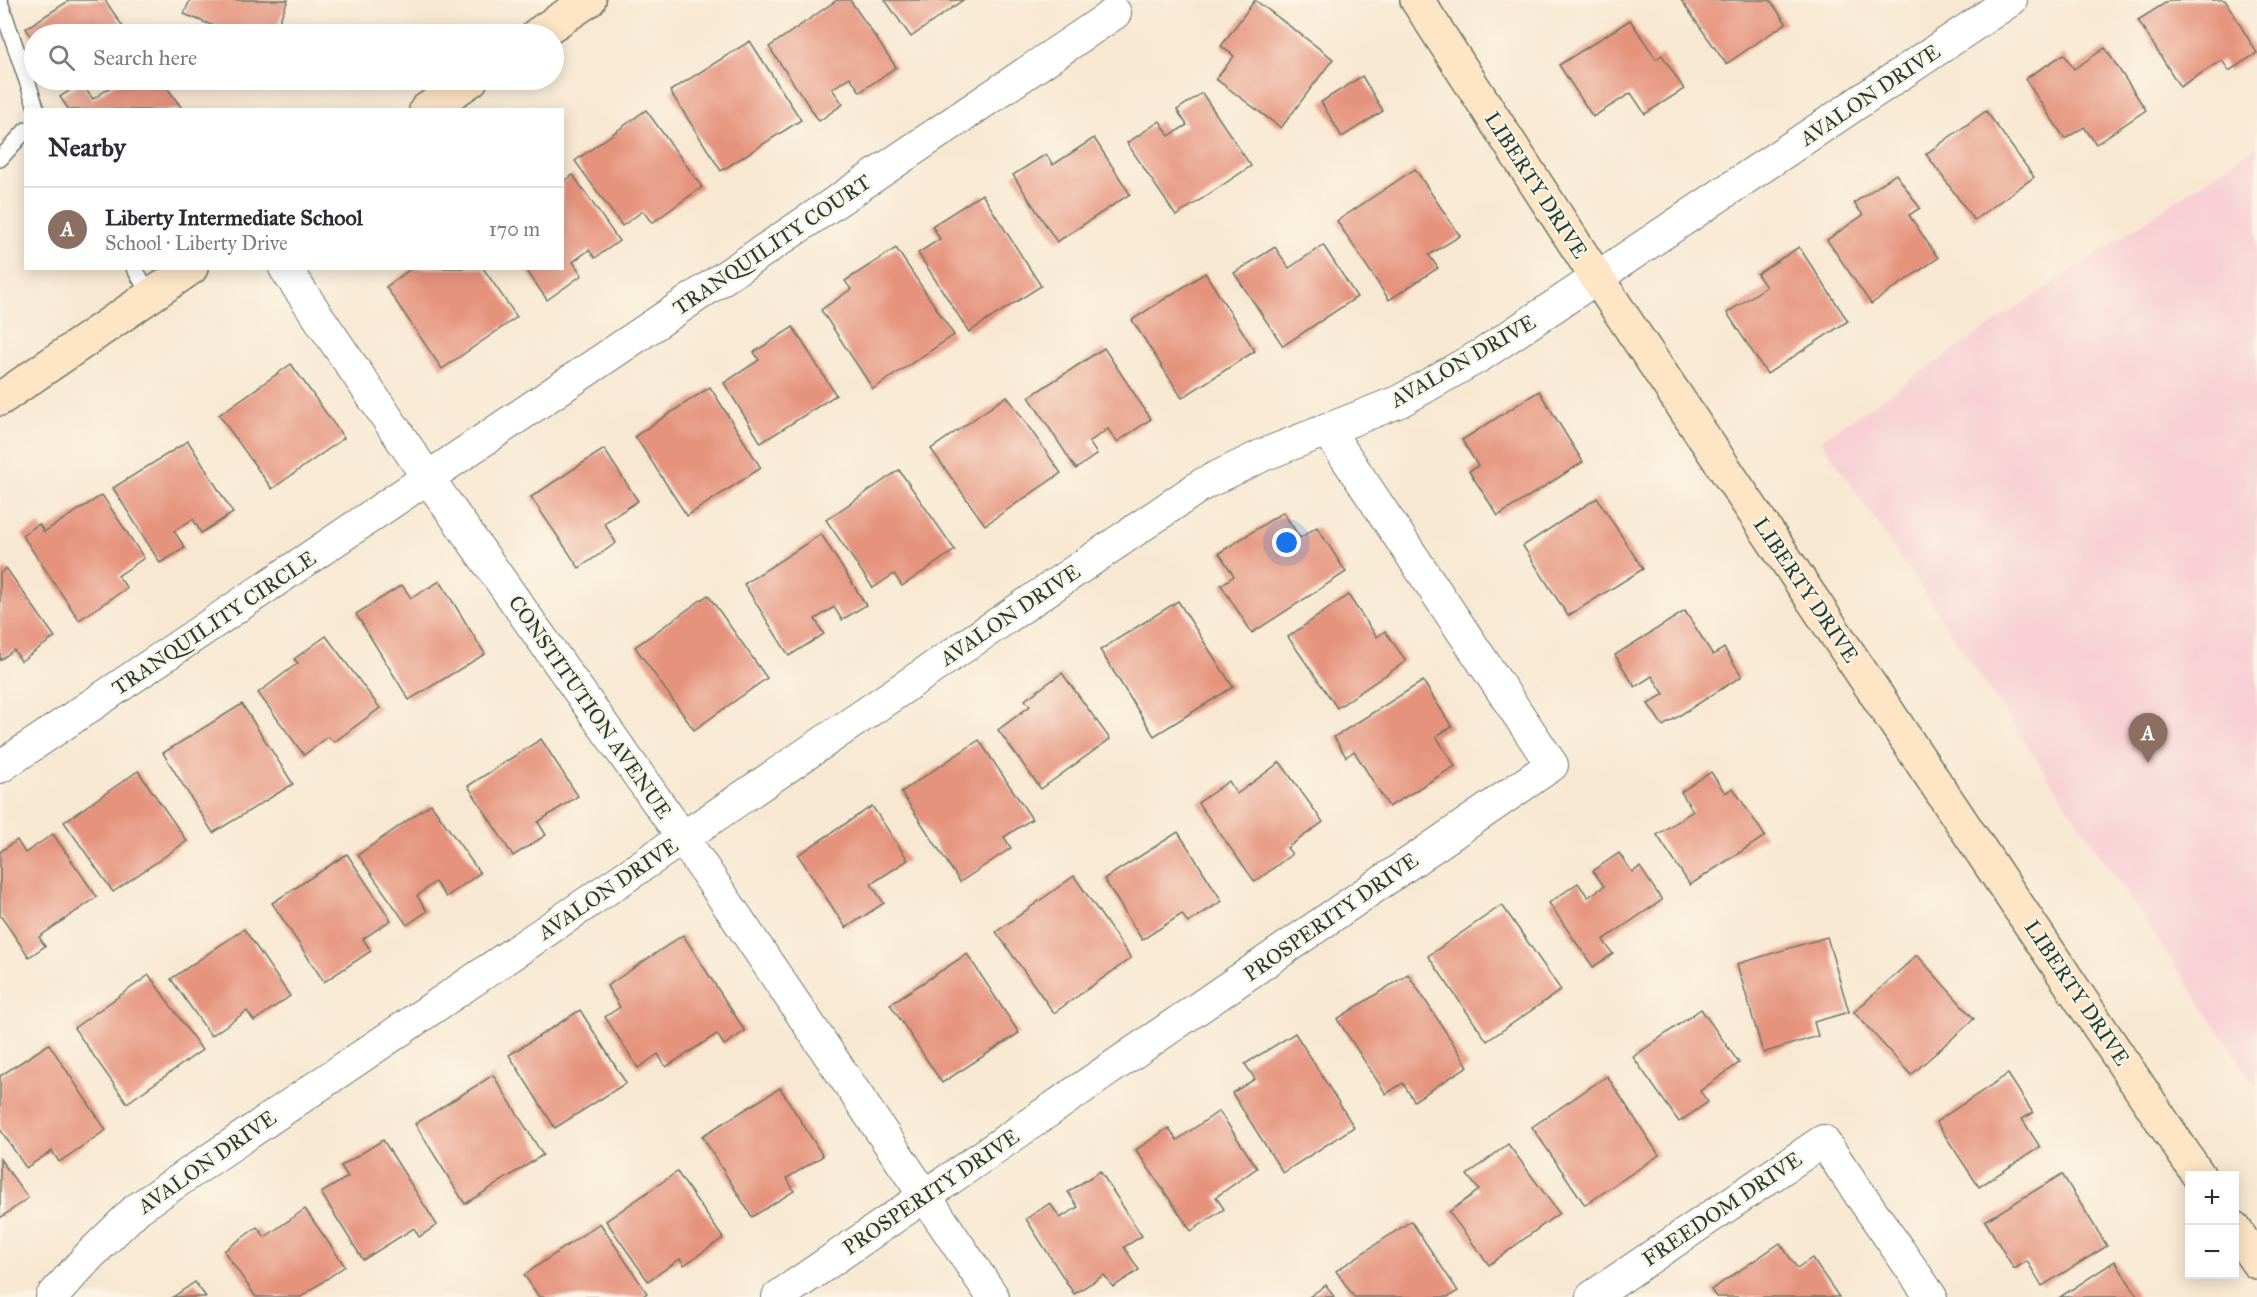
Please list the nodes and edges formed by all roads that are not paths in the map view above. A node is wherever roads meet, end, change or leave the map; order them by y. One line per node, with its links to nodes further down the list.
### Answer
1 (589, 0): 6 (street)
2 (1418, 0): 17 (street, LIBERTY DRIVE)
3 (2011, 0): 17 (street, AVALON DRIVE)
4 (0, 2): 7 (lane)
5 (1115, 13): 21 (street, TRANQUILITY COURT)
6 (553, 24)
7 (24, 72)
8 (30, 90): 10 (lane)
9 (456, 90): 11 (street)
10 (36, 108)
11 (429, 108)
12 (24, 132): 13 (lane)
13 (0, 159)
14 (135, 270): 18 (lane)
15 (188, 270): 18 (street)
16 (286, 270): 21 (street, CONSTITUTION AVENUE)
17 (1597, 278): 20 (street, AVALON DRIVE); 24 (street, LIBERTY DRIVE)
18 (151, 296): 19 (street)
19 (0, 399)
20 (1327, 429): 23 (street, AVALON DRIVE); 25 (street, PROSPERITY DRIVE)
21 (428, 478): 22 (street, TRANQUILITY CIRCLE); 23 (street, CONSTITUTION AVENUE)
22 (0, 767)
23 (683, 838): 25 (street, CONSTITUTION AVENUE); 28 (street, AVALON DRIVE)
24 (2196, 1171)
25 (925, 1196): 29 (street, PROSPERITY DRIVE); 30 (street, CONSTITUTION AVENUE)
26 (2239, 1234): 27 (street)
27 (2257, 1262)
28 (52, 1297)
29 (778, 1297)
30 (993, 1297)
31 (1592, 1297): 32 (street, FREEDOM DRIVE)
32 (1931, 1297)

